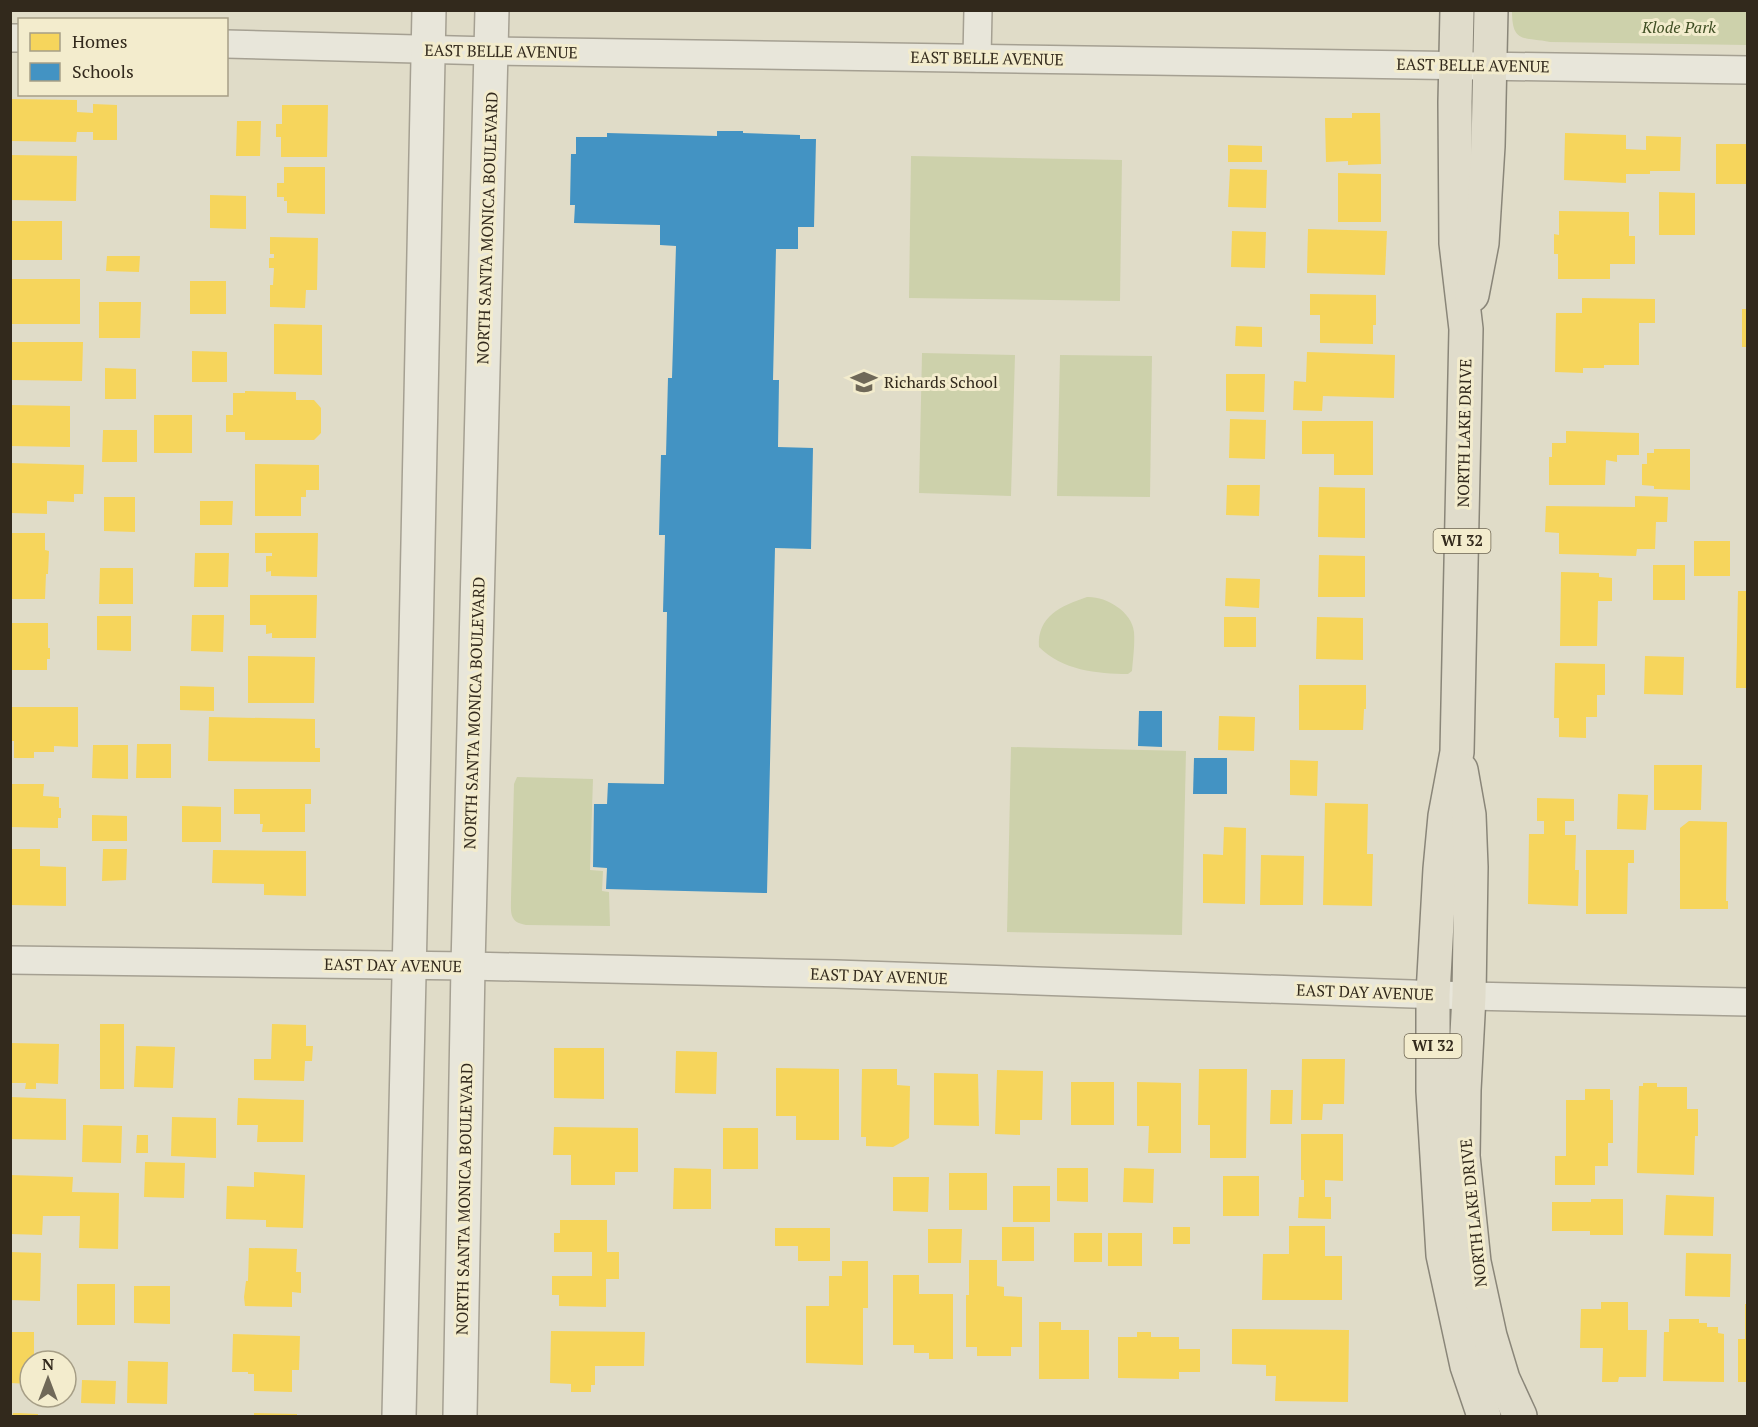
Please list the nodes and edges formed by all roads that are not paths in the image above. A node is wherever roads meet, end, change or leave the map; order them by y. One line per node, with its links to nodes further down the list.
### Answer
1 (429, 10): 7 (street)
2 (492, 10): 8 (street, NORTH SANTA MONICA BOULEVARD)
3 (978, 10): 9 (street)
4 (1457, 10): 10 (main road, NORTH LAKE DRIVE / WI 32)
5 (1491, 10): 11 (main road, NORTH LAKE DRIVE / WI 32)
6 (228, 44): 7 (street, EAST BELLE AVENUE)
7 (428, 50): 8 (street, EAST BELLE AVENUE); 16 (street)
8 (492, 51): 9 (street, EAST BELLE AVENUE); 17 (street, NORTH SANTA MONICA BOULEVARD)
9 (977, 58): 10 (street, EAST BELLE AVENUE)
10 (1455, 66): 11 (street, EAST BELLE AVENUE); 13 (main road, NORTH LAKE DRIVE / WI 32)
11 (1489, 66): 12 (street, EAST BELLE AVENUE); 13 (main road, NORTH LAKE DRIVE / WI 32)
12 (1748, 70)
13 (1466, 329): 14 (main road, NORTH LAKE DRIVE / WI 32)
14 (1458, 752): 18 (main road, NORTH LAKE DRIVE / WI 32); 19 (main road, NORTH LAKE DRIVE / WI 32)
15 (10, 960): 16 (street, EAST DAY AVENUE)
16 (410, 965): 17 (street, EAST DAY AVENUE); 21 (street)
17 (468, 966): 18 (street, EAST DAY AVENUE); 22 (street, NORTH SANTA MONICA BOULEVARD)
18 (1433, 994): 19 (street, EAST DAY AVENUE); 23 (main road, NORTH LAKE DRIVE / WI 32)
19 (1470, 996): 20 (street, EAST DAY AVENUE); 24 (main road, NORTH LAKE DRIVE / WI 32)
20 (1748, 1002)
21 (399, 1416)
22 (460, 1416)
23 (1484, 1416)
24 (1520, 1416)

